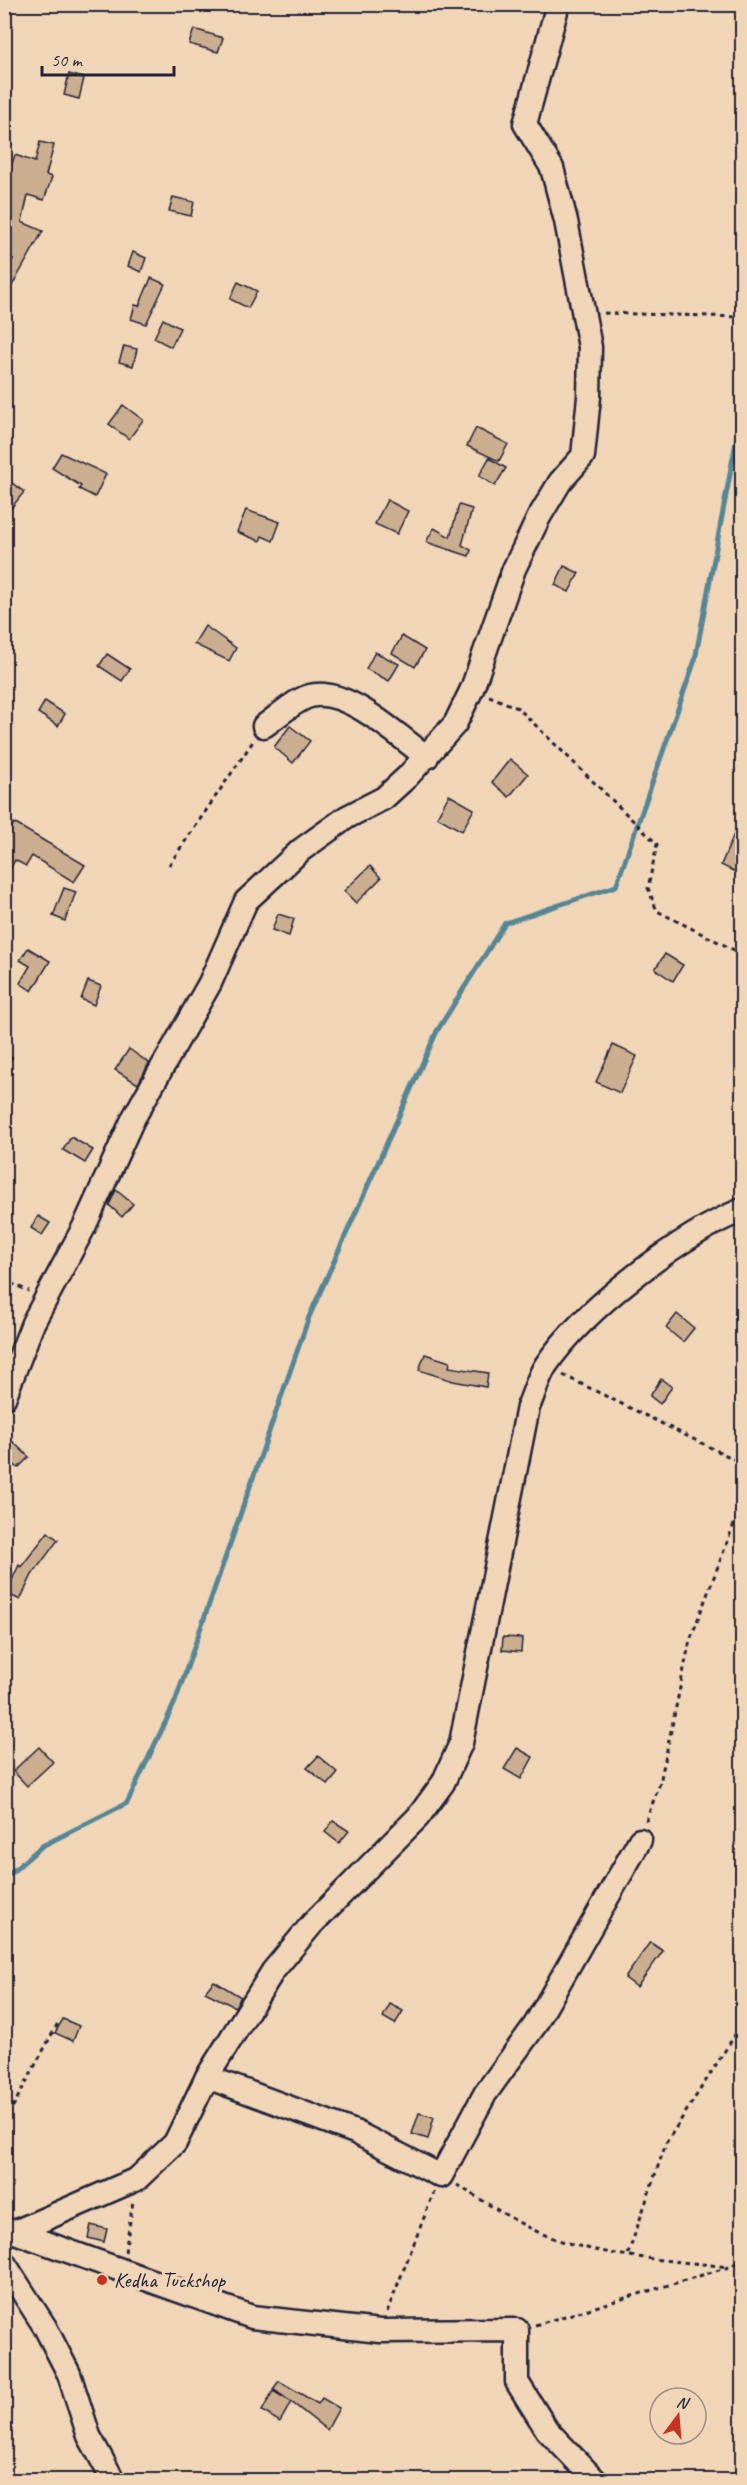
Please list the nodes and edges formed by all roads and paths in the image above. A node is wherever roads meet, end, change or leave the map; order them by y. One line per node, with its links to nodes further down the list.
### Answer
1 (558, 4): 2 (street)
2 (581, 313): 3 (path); 4 (street)
3 (742, 317)
4 (472, 689): 6 (street); 8 (path)
5 (264, 726): 6 (street); 7 (path)
6 (426, 757): 13 (street)
7 (169, 865)
8 (742, 954)
9 (14, 1054): 10 (path)
10 (4, 1067)
11 (742, 1210): 14 (street)
12 (4, 1278): 13 (path)
13 (47, 1299): 15 (street)
14 (545, 1366): 16 (path); 21 (street)
15 (4, 1398)
16 (742, 1463)
17 (742, 1503): 18 (path)
18 (640, 1840): 23 (street)
19 (58, 2023): 22 (path)
20 (742, 2024): 26 (path)
21 (207, 2077): 23 (street); 24 (street)
22 (4, 2123)
23 (441, 2176): 26 (path); 32 (path)
24 (137, 2180): 25 (street); 30 (path)
25 (10, 2230): 30 (street)
26 (628, 2254): 29 (path)
27 (742, 2260): 29 (path)
28 (4, 2263): 33 (street)
29 (729, 2267): 31 (path)
30 (122, 2269): 32 (street)
31 (517, 2330): 32 (street); 34 (street)
32 (380, 2331)
33 (113, 2481)
34 (595, 2481)

